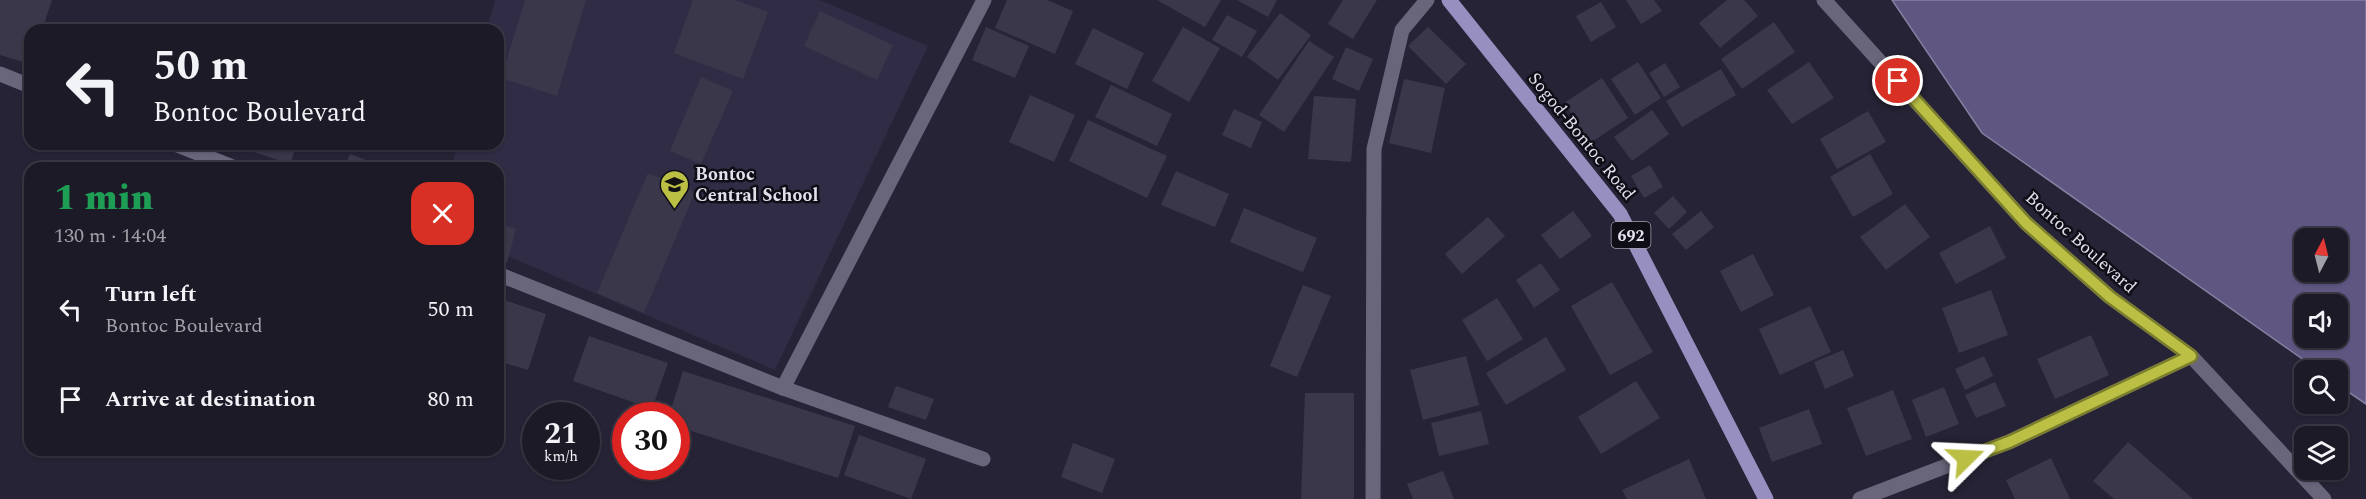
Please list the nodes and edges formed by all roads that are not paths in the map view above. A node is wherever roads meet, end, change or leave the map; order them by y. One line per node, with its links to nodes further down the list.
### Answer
1 (984, 0): 11 (street)
2 (1427, 0): 13 (street)
3 (1449, 0): 14 (main road, Sogod-Bontoc Road / 692)
4 (1824, 0): 10 (street, Bontoc Boulevard)
5 (0, 74): 6 (street)
6 (24, 84)
7 (190, 150): 8 (street)
8 (220, 162)
9 (504, 276): 11 (street)
10 (2191, 356): 15 (street); 16 (street, Bontoc Boulevard)
11 (783, 388): 12 (street)
12 (983, 459)
13 (1373, 499)
14 (1766, 499)
15 (1860, 499)
16 (2324, 499)

